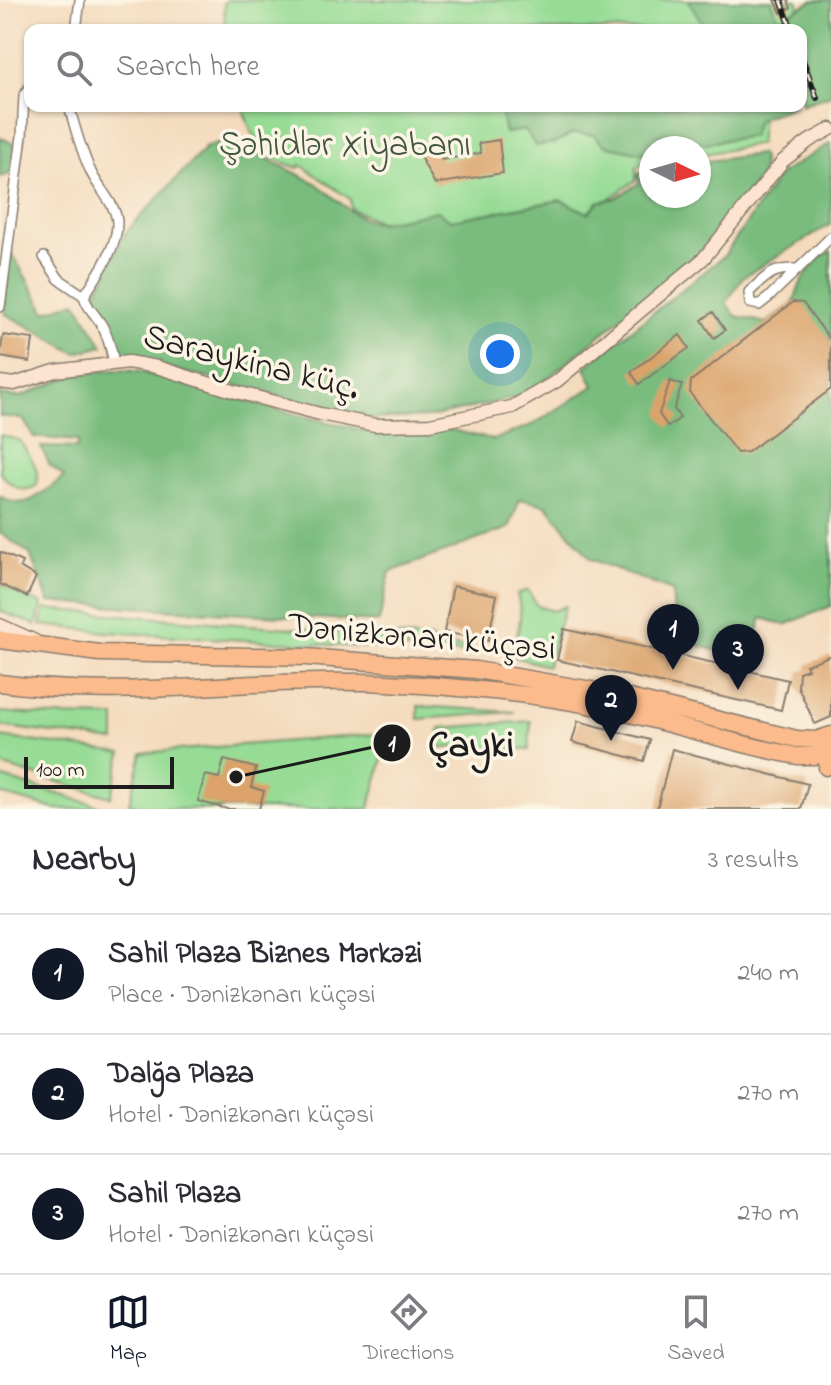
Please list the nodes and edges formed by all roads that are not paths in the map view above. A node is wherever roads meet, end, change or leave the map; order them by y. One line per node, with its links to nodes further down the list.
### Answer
1 (80, 0): 2 (street)
2 (77, 24)
3 (24, 96): 10 (street)
4 (71, 112): 9 (street)
5 (831, 129): 11 (street, Saraykina küç.)
6 (831, 237): 8 (street)
7 (44, 257): 9 (street)
8 (797, 269): 8 (street)
9 (84, 296): 11 (street)
10 (0, 307)
11 (114, 362): 12 (street, Saraykina küç.)
12 (0, 382)
13 (0, 625): 15 (street)
14 (0, 640): 15 (highway, Dənizkənarı küçəsi)
15 (49, 648): 17 (highway, Dənizkənarı küçəsi)
16 (0, 683): 18 (highway, Dənizkənarı küçəsi)
17 (831, 735): 18 (main road)
18 (824, 757)

